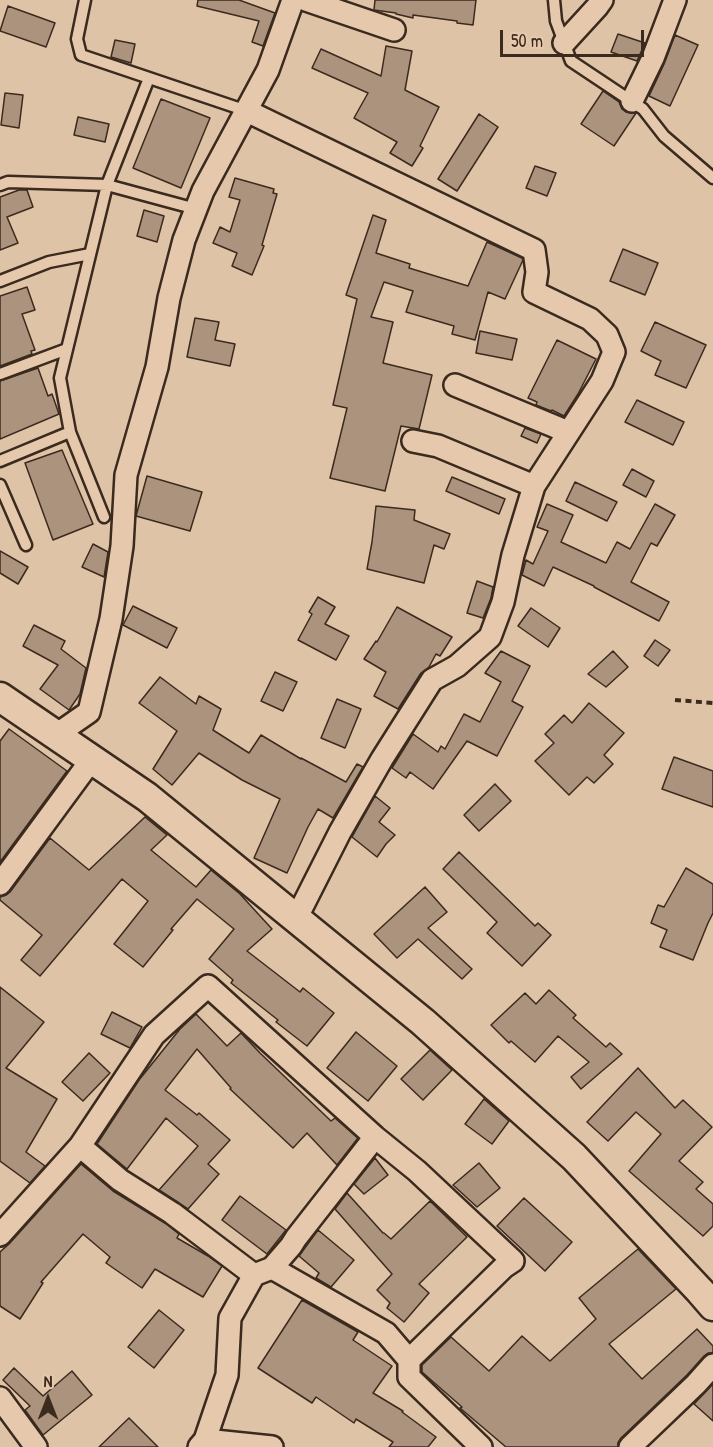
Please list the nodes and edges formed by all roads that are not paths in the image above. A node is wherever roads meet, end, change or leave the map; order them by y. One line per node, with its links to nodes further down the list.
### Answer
1 (85, 0): 9 (lane)
2 (293, 0): 11 (street)
3 (306, 0): 7 (street)
4 (554, 0): 8 (lane)
5 (602, 0): 8 (street)
6 (675, 0): 10 (street)
7 (394, 30)
8 (564, 43): 10 (lane)
9 (149, 78): 11 (lane); 14 (lane)
10 (632, 101): 12 (lane)
11 (247, 111): 15 (street); 22 (street)
12 (713, 178)
13 (0, 184): 14 (lane)
14 (107, 185): 15 (lane); 16 (lane)
15 (196, 209): 30 (street)
16 (90, 254): 17 (lane); 18 (lane)
17 (0, 280)
18 (67, 349): 19 (lane); 21 (lane)
19 (0, 374)
20 (455, 385): 22 (street)
21 (70, 432): 24 (lane); 27 (lane)
22 (568, 432): 26 (street)
23 (413, 441): 26 (street)
24 (0, 461)
25 (0, 485): 28 (lane)
26 (534, 486): 33 (street)
27 (104, 517)
28 (26, 545)
29 (0, 697): 30 (street)
30 (56, 735): 31 (street)
31 (92, 759): 32 (street); 33 (street)
32 (0, 884)
33 (296, 919): 38 (street)
34 (375, 1137): 35 (street); 37 (street); 39 (street)
35 (81, 1146): 36 (street); 37 (street)
36 (0, 1234)
37 (263, 1272): 39 (street); 42 (street)
38 (713, 1306)
39 (409, 1360): 45 (street)
40 (713, 1365): 46 (street)
41 (0, 1398): 43 (street)
42 (202, 1444): 44 (street)
43 (36, 1447)
44 (272, 1447)
45 (481, 1447)
46 (630, 1447)

